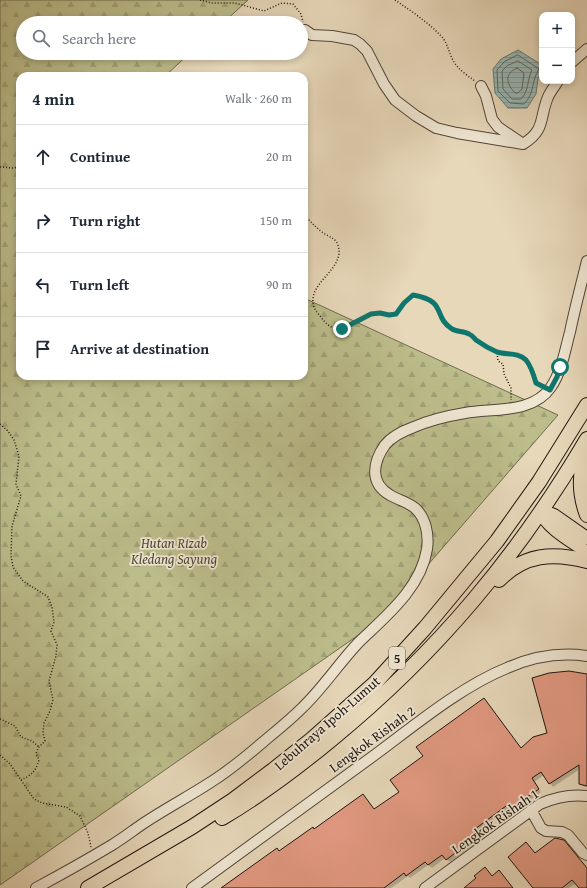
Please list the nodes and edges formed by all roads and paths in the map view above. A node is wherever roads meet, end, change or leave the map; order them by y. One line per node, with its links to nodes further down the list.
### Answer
1 (200, 0): 4 (path)
2 (284, 0): 4 (path)
3 (395, 0): 10 (path)
4 (282, 3): 5 (path)
5 (302, 16)
6 (308, 32): 11 (street)
7 (587, 49): 8 (street)
8 (575, 59)
9 (556, 84): 11 (street)
10 (481, 86): 11 (street)
11 (523, 144)
12 (0, 167): 13 (path)
13 (16, 167)
14 (308, 219): 16 (path)
15 (587, 261): 17 (street)
16 (497, 352): 17 (path); 19 (path)
17 (550, 390): 19 (street)
18 (587, 405): 31 (highway, Lebuhraya Ipoh-Lumut / 5)
19 (510, 408): 39 (street)
20 (587, 416): 24 (highway)
21 (0, 424): 33 (path)
22 (587, 439): 24 (highway, Lebuhraya Ipoh-Lumut / 5)
23 (587, 452): 25 (highway)
24 (541, 512): 26 (main road); 27 (main road); 29 (highway, Lebuhraya Ipoh-Lumut / 5); 31 (highway)
25 (587, 515)
26 (587, 538)
27 (587, 552)
28 (587, 561): 29 (highway)
29 (458, 619): 42 (highway, Lebuhraya Ipoh-Lumut / 5)
30 (587, 656): 43 (street, Lengkok Rishah 2)
31 (375, 682): 41 (highway, Lebuhraya Ipoh-Lumut / 5)
32 (0, 719): 33 (path)
33 (39, 747): 35 (path)
34 (0, 755): 35 (path)
35 (21, 780): 39 (path)
36 (587, 796): 37 (street, Lengkok Rishah 1)
37 (531, 810): 38 (street); 44 (street, Lengkok Rishah 1)
38 (587, 855)
39 (90, 857): 40 (street)
40 (36, 888)
41 (88, 888)
42 (98, 888)
43 (192, 888)
44 (425, 888)

